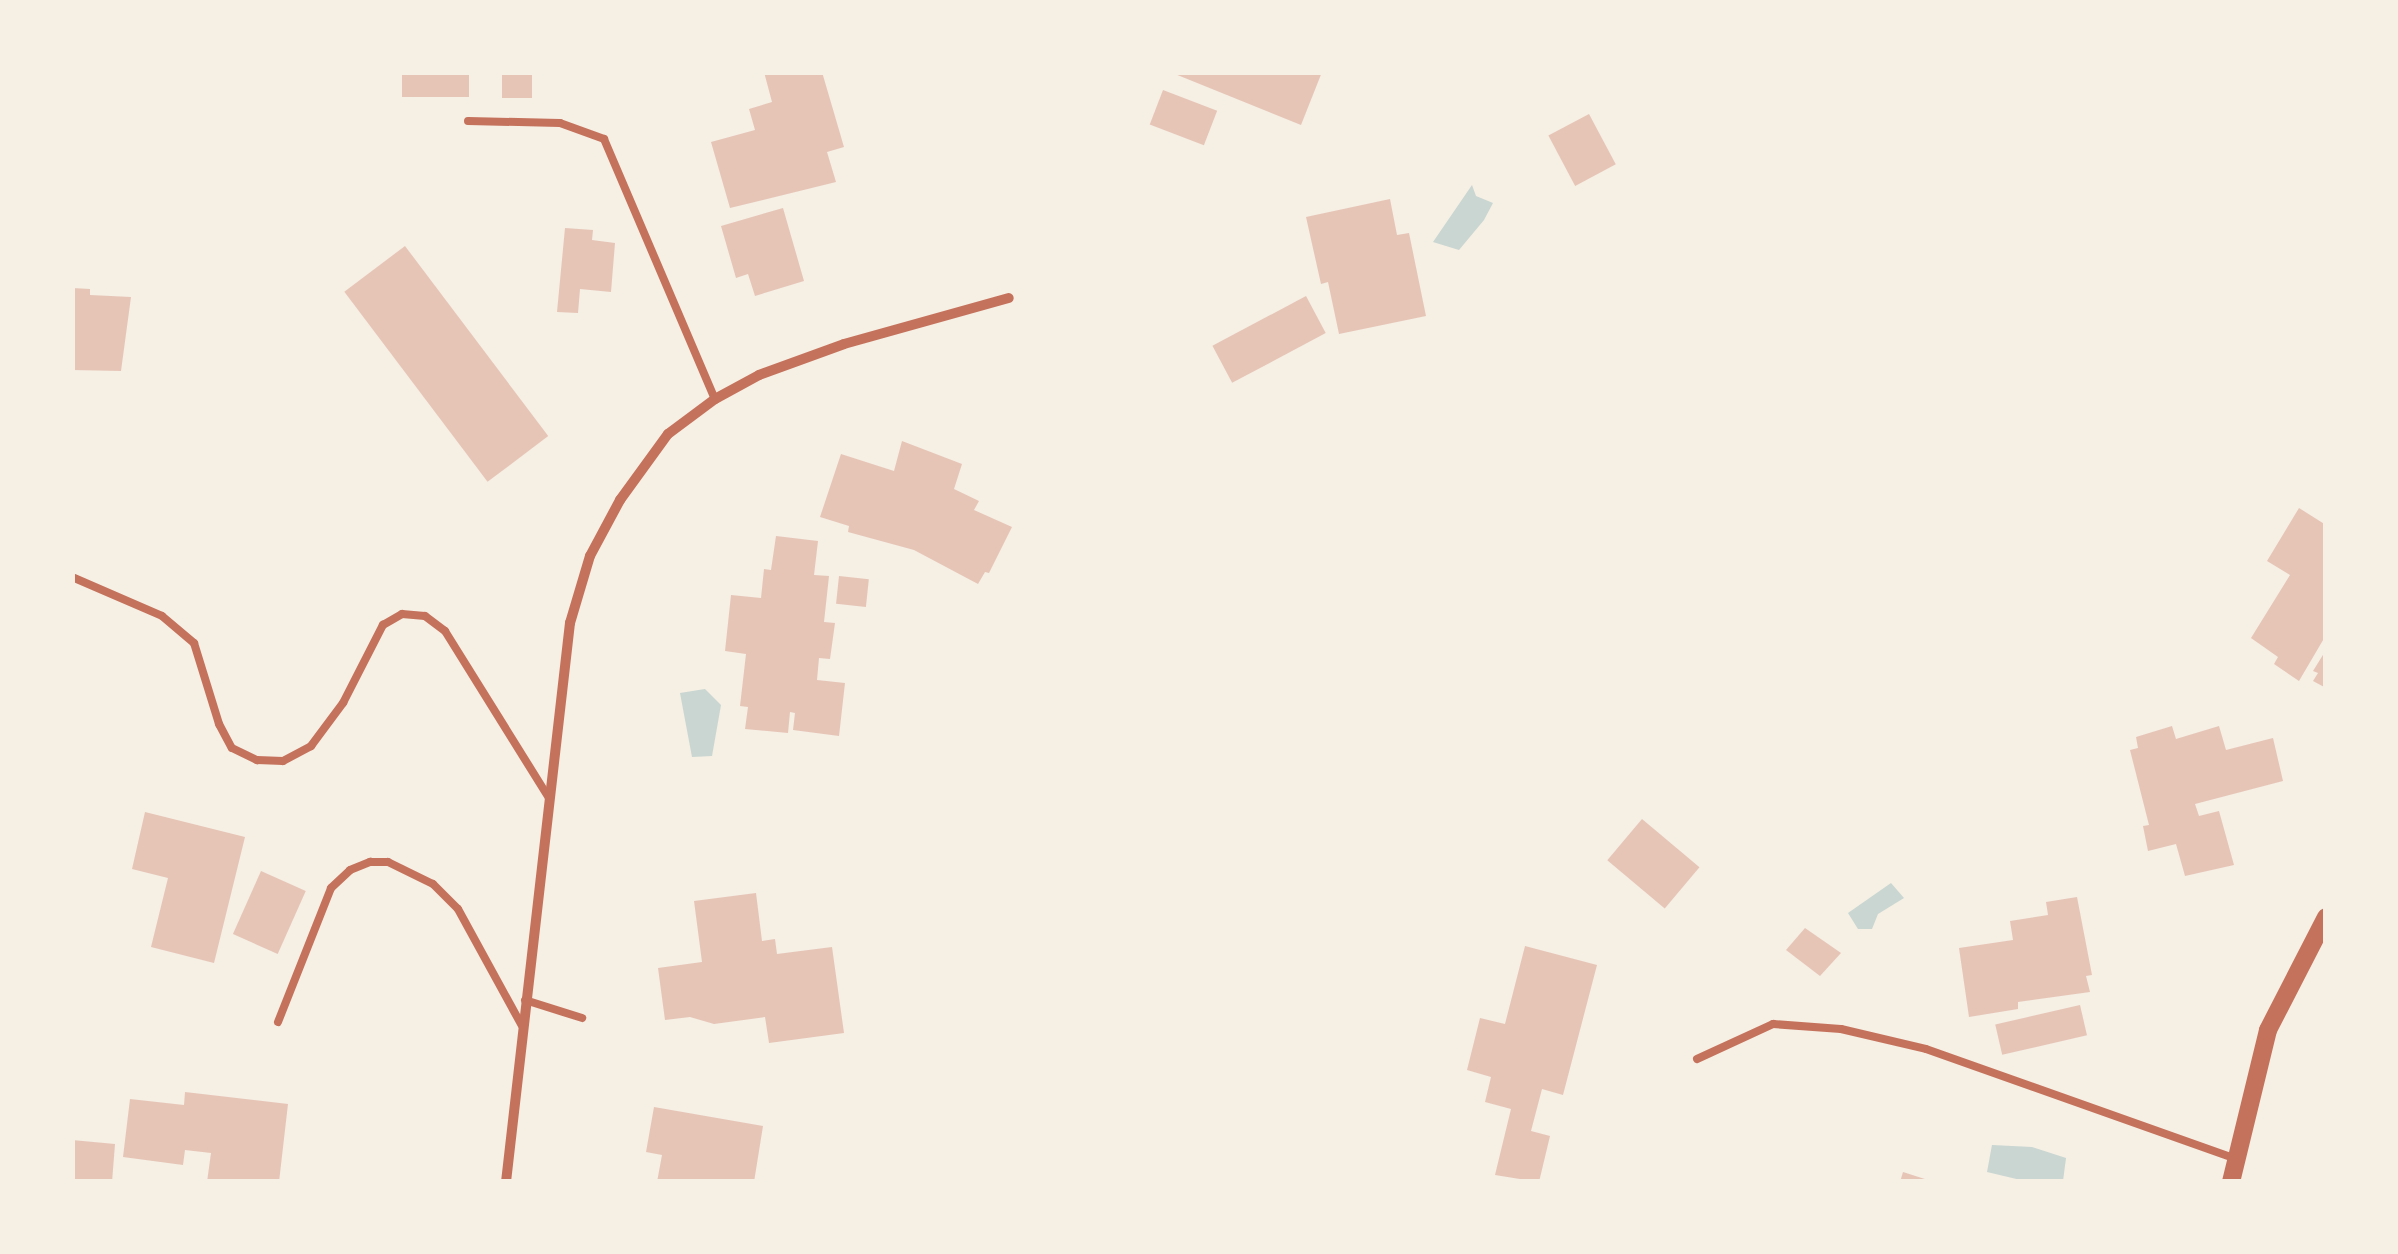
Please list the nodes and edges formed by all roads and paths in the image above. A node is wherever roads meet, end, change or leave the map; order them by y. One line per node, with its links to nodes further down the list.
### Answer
1 (468, 121): 3 (lane)
2 (1009, 298): 3 (street)
3 (714, 399): 5 (street)
4 (72, 578): 5 (lane)
5 (548, 798): 7 (street)
6 (2326, 917): 12 (street)
7 (525, 1000): 8 (lane); 10 (street)
8 (582, 1018)
9 (278, 1022): 10 (lane)
10 (522, 1026): 13 (street)
11 (1697, 1059): 12 (lane)
12 (2234, 1158): 14 (street)
13 (506, 1182)
14 (2231, 1182)

